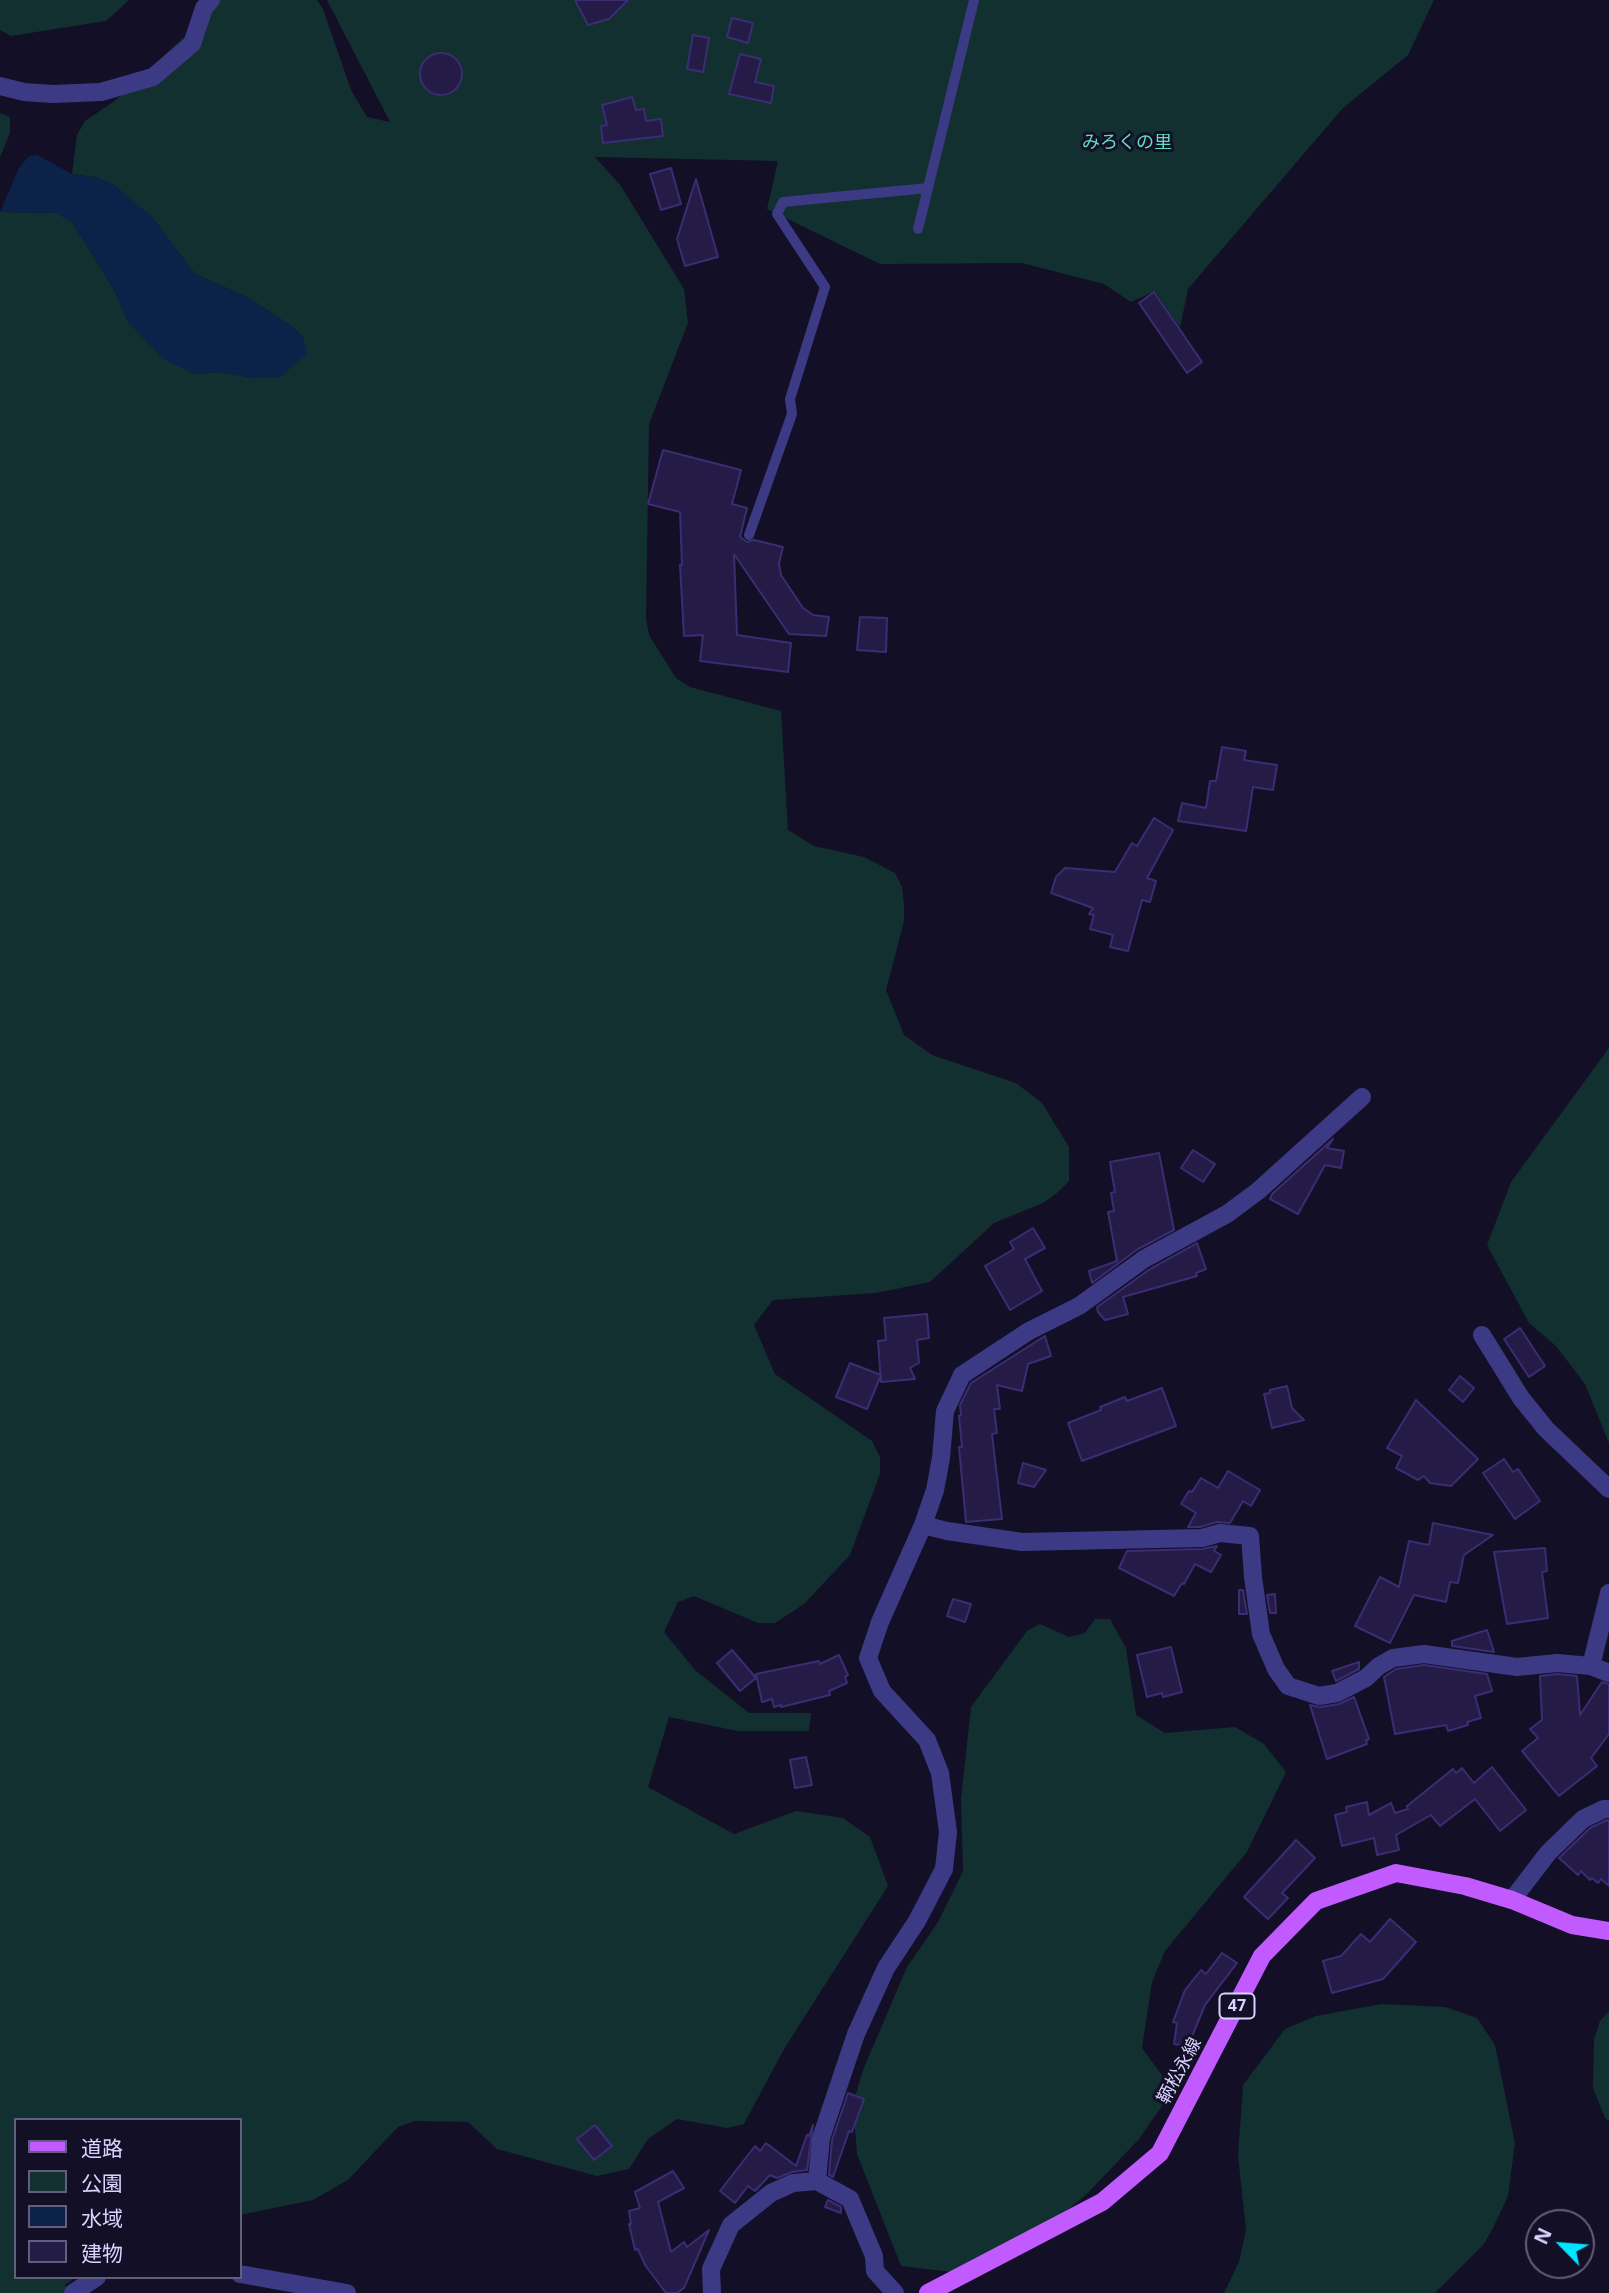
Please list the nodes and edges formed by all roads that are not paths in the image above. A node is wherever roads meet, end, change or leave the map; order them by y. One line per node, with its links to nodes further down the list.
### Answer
1 (211, 0): 3 (street)
2 (974, 0): 4 (lane)
3 (0, 86)
4 (928, 188): 5 (lane); 6 (lane)
5 (918, 229)
6 (749, 535)
7 (1362, 1097): 10 (street)
8 (1482, 1335): 9 (street)
9 (1609, 1489)
10 (923, 1525): 12 (street); 17 (street)
11 (1609, 1592): 12 (street)
12 (1591, 1666): 13 (street)
13 (1609, 1673)
14 (1609, 1809): 15 (street)
15 (1513, 1900): 16 (main road, 鞆松永線 / 47); 24 (main road, 鞆松永線 / 47)
16 (1609, 1931)
17 (817, 2181): 22 (street); 23 (street)
18 (242, 2274): 21 (street)
19 (94, 2279): 20 (street)
20 (73, 2293)
21 (347, 2293)
22 (712, 2293)
23 (895, 2293)
24 (928, 2293)

